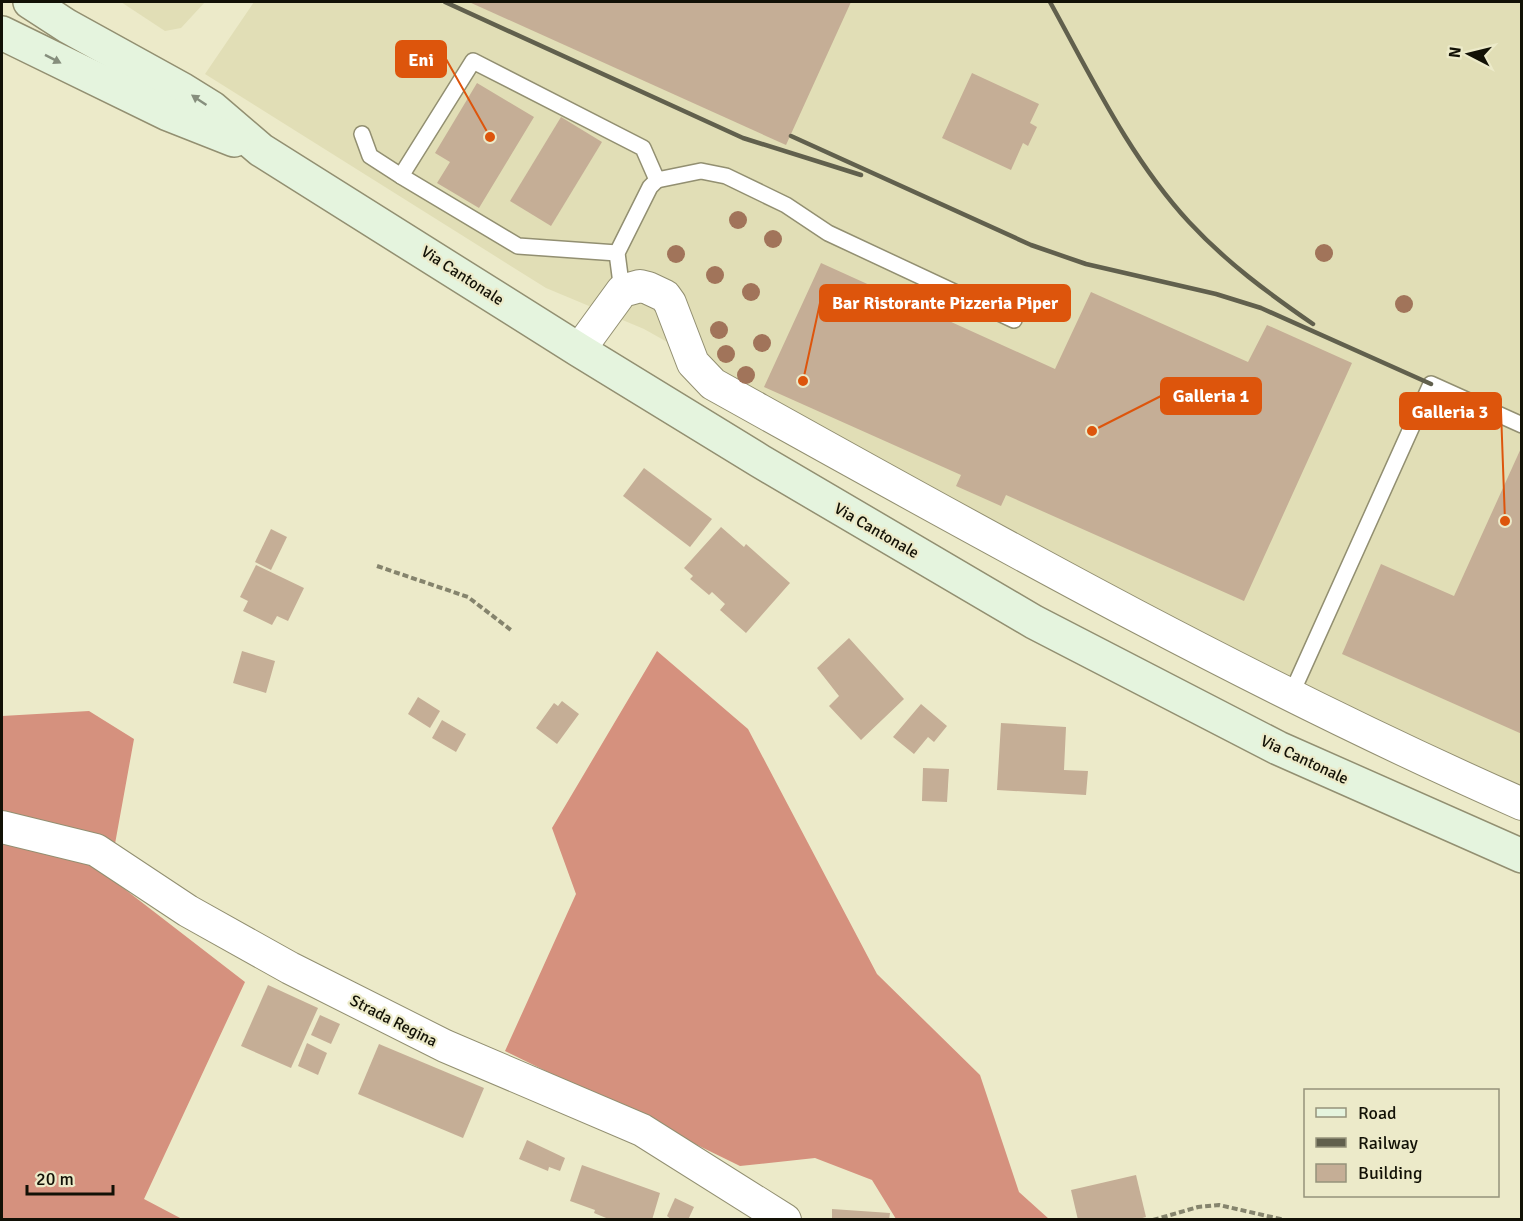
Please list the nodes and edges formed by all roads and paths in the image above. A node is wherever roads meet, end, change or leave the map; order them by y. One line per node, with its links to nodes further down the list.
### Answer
1 (30, 2): 4 (main road, Via Cantonale, one-way to 1)
2 (2, 33): 4 (main road, Via Cantonale, one-way to 4)
3 (362, 134): 5 (lane)
4 (261, 150): 10 (main road, Via Cantonale)
5 (401, 176): 6 (lane); 7 (lane)
6 (657, 180): 7 (lane); 9 (lane)
7 (617, 253): 8 (lane)
8 (622, 291): 10 (street); 14 (street)
9 (1014, 320)
10 (579, 350): 17 (main road, Via Cantonale)
11 (1521, 425): 14 (lane)
12 (377, 566): 13 (path)
13 (511, 630)
14 (1290, 697): 15 (street)
15 (1521, 804)
16 (2, 827): 18 (street, Strada Regina)
17 (1521, 856)
18 (785, 1220)
19 (1153, 1220): 20 (path)
20 (1285, 1220)

